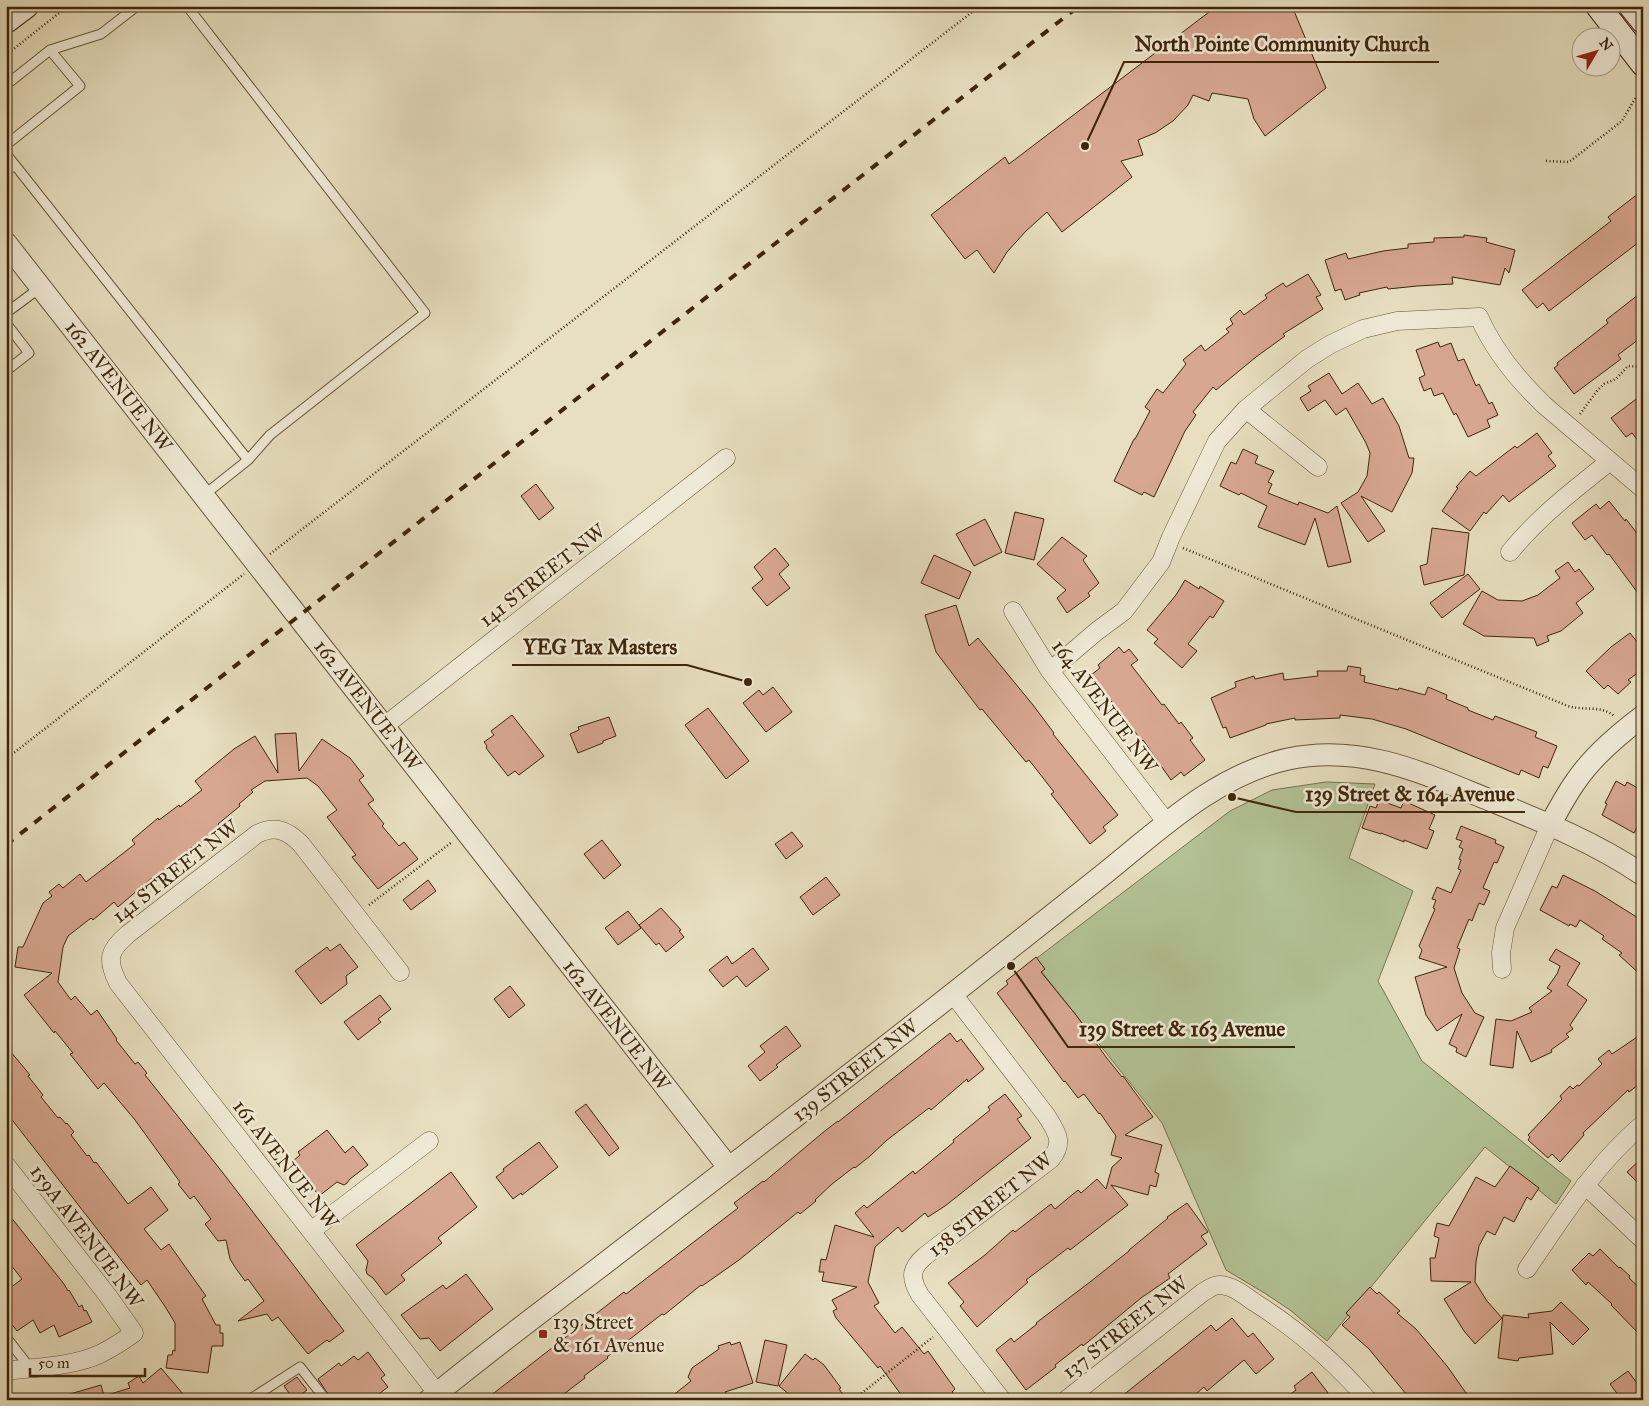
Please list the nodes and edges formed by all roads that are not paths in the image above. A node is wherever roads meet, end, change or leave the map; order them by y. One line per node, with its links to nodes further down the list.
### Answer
1 (26, 6): 6 (main road)
2 (137, 6): 8 (lane)
3 (187, 6): 22 (lane)
4 (1598, 6): 9 (main road)
5 (1631, 6): 7 (main road)
6 (6, 21)
7 (1643, 21)
8 (50, 50): 10 (lane); 11 (lane)
9 (1643, 64)
10 (6, 86)
11 (6, 145)
12 (6, 154): 13 (lane)
13 (15, 165): 14 (lane); 22 (lane)
14 (6, 171)
15 (6, 243): 16 (street, 162 AVENUE NW)
16 (41, 287): 17 (lane); 26 (street, 162 AVENUE NW)
17 (6, 313)
18 (6, 323): 19 (lane)
19 (6, 371)
20 (1246, 409): 23 (street); 24 (street); 29 (street)
21 (726, 458): 31 (street, 141 STREET NW)
22 (248, 460): 26 (lane)
23 (1610, 461): 25 (street); 27 (street)
24 (1318, 467)
25 (1643, 489)
26 (204, 495): 31 (street, 162 AVENUE NW)
27 (1510, 552)
28 (1013, 611): 29 (street, 164 AVENUE NW)
29 (1050, 671): 32 (street, 164 AVENUE NW)
30 (1643, 716): 33 (street)
31 (383, 727): 42 (street, 162 AVENUE NW)
32 (1167, 823): 33 (street, 139 STREET NW); 38 (street, 139 STREET NW)
33 (1550, 824): 34 (street, 139 STREET NW); 36 (street)
34 (1643, 875)
35 (110, 957): 37 (street, 141 STREET NW); 44 (street, 161 AVENUE NW)
36 (1502, 969)
37 (400, 972)
38 (953, 994): 42 (street, 139 STREET NW); 53 (street, 138 STREET NW)
39 (1643, 1124): 43 (street)
40 (428, 1140): 44 (street)
41 (6, 1165): 48 (street, 159A AVENUE NW)
42 (729, 1168): 50 (street, 139 STREET NW)
43 (1584, 1185): 45 (street); 46 (street)
44 (311, 1231): 50 (street, 161 AVENUE NW)
45 (1643, 1240)
46 (1527, 1269)
47 (6, 1337): 48 (lane)
48 (30, 1368): 49 (street)
49 (6, 1371)
50 (433, 1396)
51 (249, 1400): 52 (lane)
52 (326, 1400)
53 (1002, 1400)
54 (1066, 1400): 55 (street, 137 STREET NW)
55 (1368, 1400)

